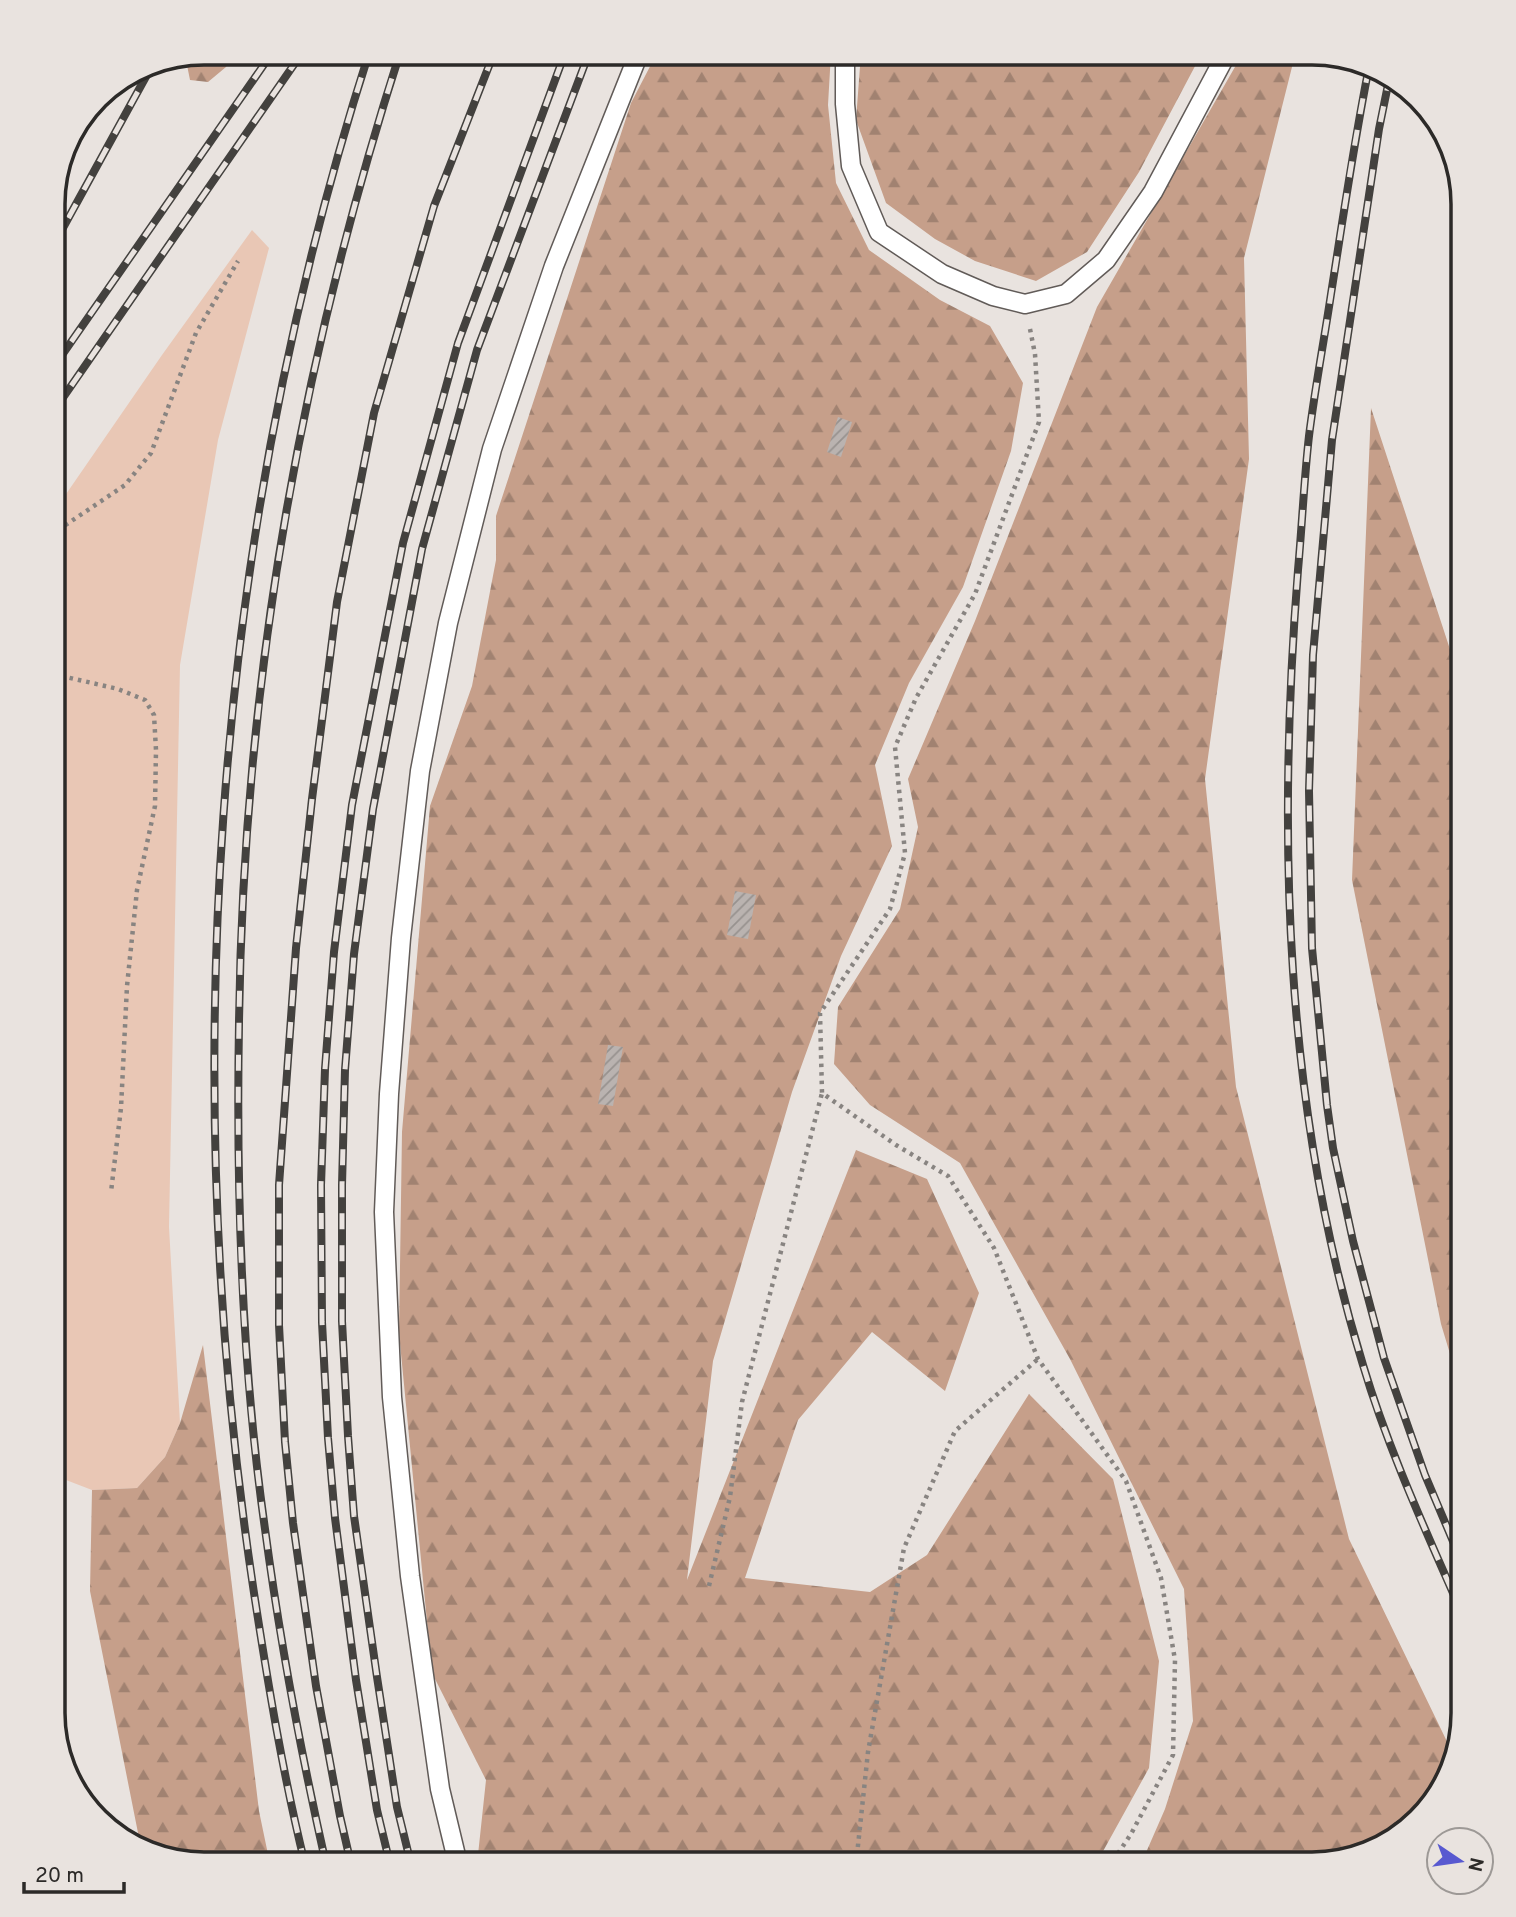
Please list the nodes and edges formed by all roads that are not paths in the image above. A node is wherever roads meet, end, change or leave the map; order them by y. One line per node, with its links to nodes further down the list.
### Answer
1 (634, 65): 4 (lane)
2 (845, 65): 3 (lane)
3 (1221, 65)
4 (455, 1852)

